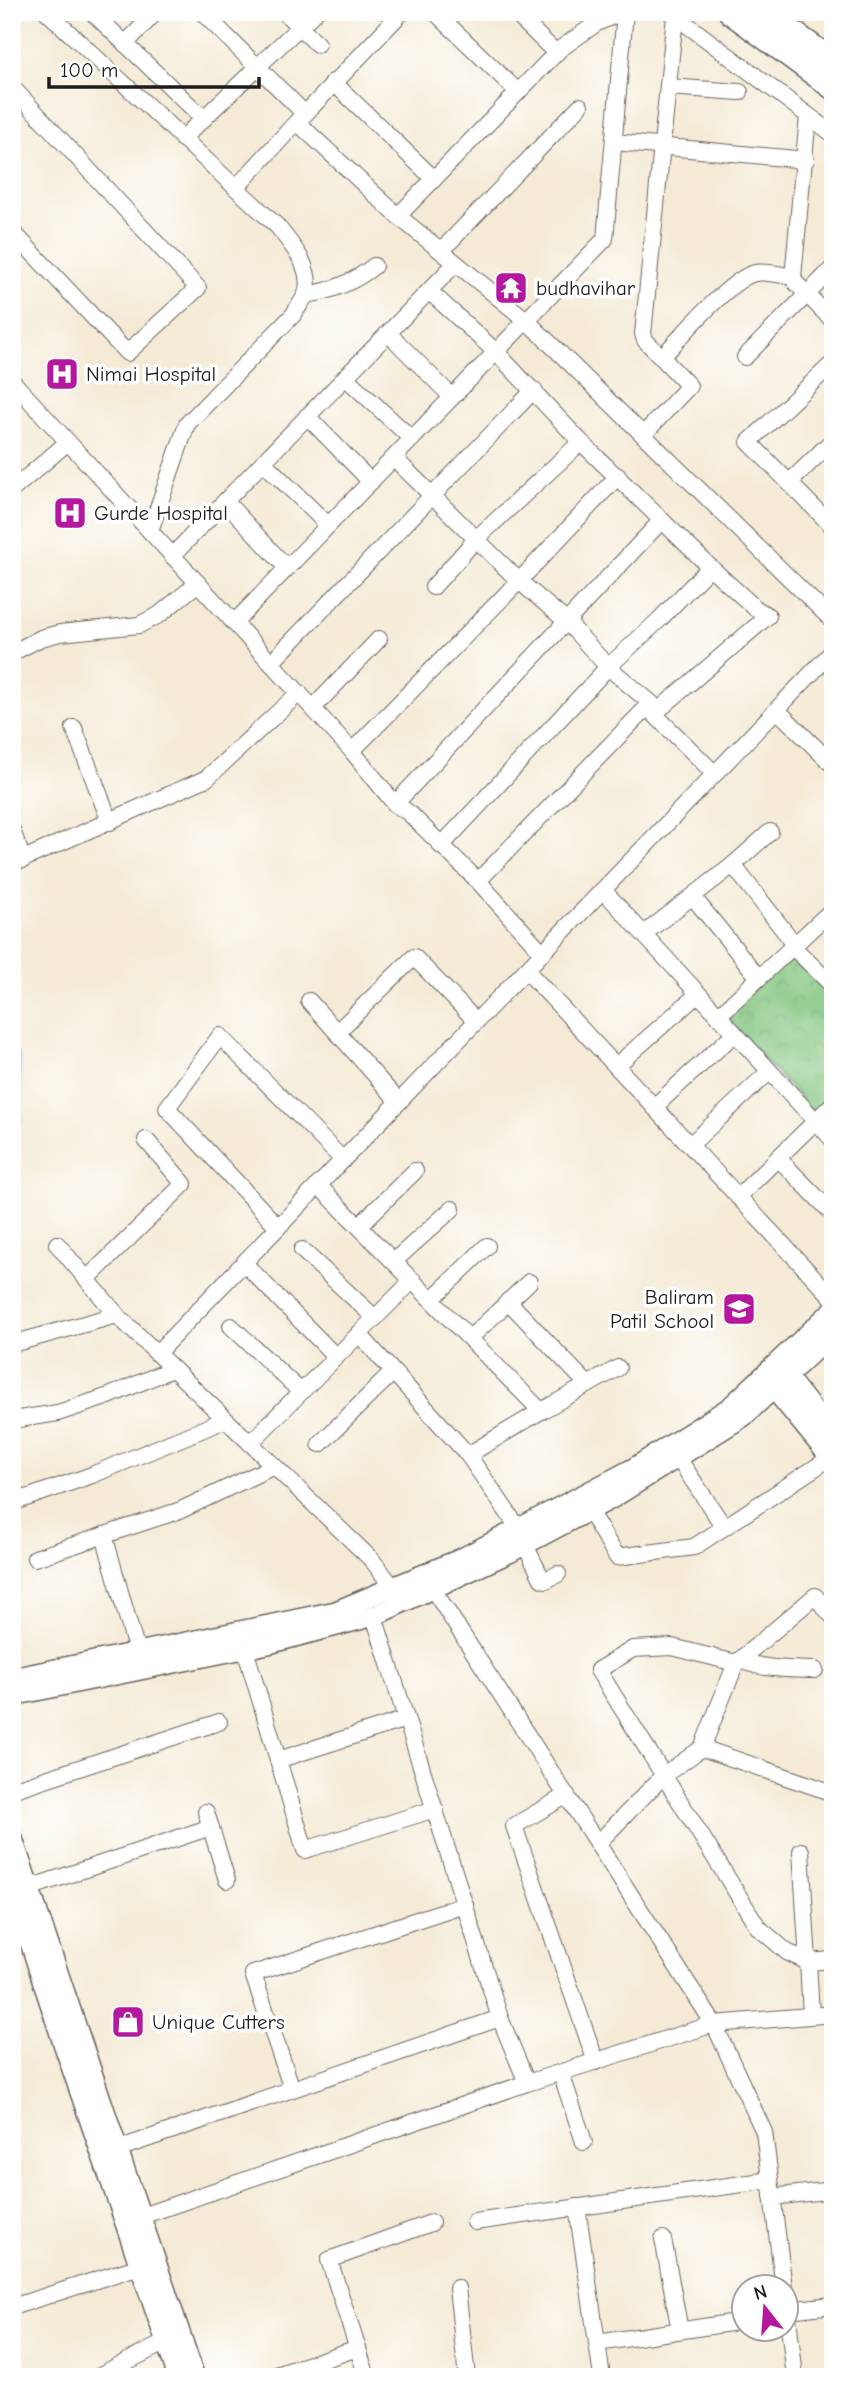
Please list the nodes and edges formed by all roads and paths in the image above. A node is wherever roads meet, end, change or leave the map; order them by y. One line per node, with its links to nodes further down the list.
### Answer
1 (47, 12): 31 (street)
2 (92, 12): 15 (street)
3 (156, 12): 15 (street)
4 (202, 12): 19 (street)
5 (284, 12): 14 (street)
6 (315, 12): 14 (street)
7 (402, 12): 20 (street)
8 (435, 12): 24 (street)
9 (514, 12): 17 (street)
10 (623, 12): 17 (street); 32 (street)
11 (731, 12): 23 (highway)
12 (764, 12): 18 (highway)
13 (672, 14): 22 (street); 27 (street)
14 (299, 27): 16 (street); 19 (street)
15 (125, 44): 29 (street)
16 (317, 44)
17 (556, 53): 24 (street)
18 (833, 62)
19 (258, 67): 28 (street); 29 (street)
20 (333, 82): 28 (street); 35 (street)
21 (12, 87): 38 (street)
22 (668, 87): 25 (street); 33 (street)
23 (833, 87)
24 (518, 92): 35 (street)
25 (740, 92)
26 (580, 106): 39 (street)
27 (808, 116): 30 (street); 34 (street)
28 (301, 118): 36 (street); 37 (street)
29 (204, 119): 31 (street)
30 (833, 134)
31 (182, 139): 36 (street)
32 (614, 142): 33 (street); 47 (street)
33 (663, 146): 34 (street); 51 (street)
34 (806, 160): 43 (street)
35 (433, 179): 37 (street)
36 (236, 188): 46 (street)
37 (398, 216): 39 (street)
38 (12, 231)
39 (441, 251): 40 (street)
40 (456, 263): 44 (street); 47 (street)
41 (374, 266): 46 (street)
42 (833, 268): 45 (street)
43 (793, 277): 45 (street); 51 (street)
44 (429, 291): 49 (street); 50 (street)
45 (807, 294): 48 (street); 52 (street)
46 (306, 295): 75 (street)
47 (526, 320): 50 (street); 59 (street)
48 (833, 321)
49 (388, 333): 54 (street); 57 (street)
50 (496, 352): 56 (street); 57 (street)
51 (662, 357): 59 (street)
52 (745, 357)
53 (833, 363): 68 (street)
54 (345, 377): 58 (street); 60 (street)
55 (12, 381): 62 (street)
56 (534, 390): 63 (street); 70 (street)
57 (452, 397): 60 (street)
58 (307, 416): 65 (street); 67 (street)
59 (643, 435): 84 (street)
60 (412, 439): 64 (street)
61 (833, 440): 68 (street)
62 (68, 442): 69 (street); 75 (street)
63 (582, 442): 66 (street); 76 (street)
64 (394, 458): 67 (street); 70 (street)
65 (263, 462): 71 (street); 73 (street)
66 (618, 477): 72 (street); 80 (street)
67 (370, 482): 73 (street)
68 (789, 483): 74 (street)
69 (12, 489)
70 (432, 496): 76 (street); 89 (street)
71 (225, 502): 77 (street); 79 (street)
72 (662, 520): 78 (street); 83 (street)
73 (328, 526): 79 (street)
74 (833, 527)
75 (150, 531): 77 (street)
76 (476, 539): 80 (street); 82 (street)
77 (173, 555): 81 (street)
78 (710, 567): 90 (street); 93 (street)
79 (287, 568): 85 (street)
80 (519, 581): 83 (street); 96 (street)
81 (198, 583): 85 (street); 88 (street)
82 (433, 587)
83 (566, 621): 90 (street); 99 (street)
84 (833, 621)
85 (234, 622): 89 (street)
86 (379, 639): 92 (street)
87 (833, 652): 94 (street)
88 (12, 653)
89 (271, 663): 91 (street)
90 (608, 667): 93 (street); 103 (street)
91 (299, 693): 92 (street); 100 (street)
92 (313, 708): 96 (street)
93 (652, 709): 98 (street); 106 (street)
94 (777, 709): 97 (street); 98 (street)
95 (74, 728): 100 (street)
96 (352, 751): 99 (street)
97 (833, 765)
98 (715, 774): 107 (street)
99 (395, 804): 103 (street)
100 (110, 821): 104 (street)
101 (12, 830): 104 (street)
102 (771, 832): 105 (street)
103 (441, 846): 106 (street)
104 (18, 862)
105 (733, 865): 108 (street); 111 (street)
106 (478, 881): 112 (street)
107 (603, 890): 110 (street); 112 (street)
108 (693, 897): 110 (street); 115 (street)
109 (833, 909): 111 (street)
110 (645, 933): 117 (street)
111 (793, 947): 113 (street); 115 (street)
112 (542, 951): 114 (street)
113 (827, 969): 116 (street)
114 (526, 970): 120 (street); 123 (street)
115 (759, 978): 119 (street)
116 (833, 986)
117 (698, 994): 119 (street); 123 (street)
118 (309, 1001): 121 (street)
119 (718, 1016): 122 (street)
120 (476, 1021): 121 (street); 125 (street)
121 (337, 1032): 125 (street)
122 (734, 1034): 124 (street); 127 (street)
123 (616, 1066): 127 (street)
124 (769, 1072): 128 (street); 131 (street)
125 (399, 1101): 133 (street)
126 (833, 1104): 128 (street)
127 (654, 1107): 131 (street)
128 (815, 1122): 130 (street); 132 (street)
129 (146, 1140): 146 (street)
130 (833, 1140)
131 (690, 1145): 136 (street)
132 (778, 1158): 136 (street); 138 (street)
133 (343, 1160): 135 (street); 140 (street)
134 (415, 1171): 139 (street)
135 (318, 1185): 139 (street); 140 (street)
136 (738, 1197): 149 (street)
137 (452, 1209): 144 (street)
138 (833, 1214)
139 (359, 1226): 144 (street)
140 (278, 1227): 145 (street)
141 (57, 1244): 146 (street)
142 (487, 1246): 150 (street)
143 (303, 1250): 154 (street)
144 (394, 1261): 147 (street)
145 (244, 1262): 160 (street); 161 (street)
146 (88, 1278): 153 (street)
147 (413, 1280): 150 (street); 154 (street)
148 (528, 1282): 151 (street)
149 (833, 1297)
150 (432, 1299): 158 (street)
151 (508, 1301): 158 (street); 166 (street)
152 (833, 1310): 165 (street)
153 (117, 1315): 159 (street); 160 (street)
154 (375, 1318): 157 (street)
155 (231, 1326): 167 (street)
156 (833, 1333): 165 (street)
157 (359, 1334): 161 (street); 164 (street)
158 (470, 1338): 168 (street)
159 (12, 1344)
160 (157, 1353): 163 (street)
161 (336, 1357): 167 (street)
162 (618, 1368): 166 (street)
163 (172, 1369): 169 (street); 170 (street)
164 (393, 1372): 173 (street); 174 (street)
165 (776, 1379): 171 (street); 175 (street); 176 (street); 182 (street)
166 (588, 1385): 168 (street)
167 (301, 1392): 172 (street)
168 (541, 1411): 174 (street)
169 (12, 1420)
170 (225, 1420): 172 (street); 178 (street)
171 (833, 1435)
172 (250, 1443): 177 (street)
173 (320, 1444)
174 (468, 1455): 182 (street)
175 (678, 1458): 179 (street); 180 (street)
176 (832, 1459): 180 (street)
177 (274, 1466): 181 (street); 186 (street)
178 (12, 1503)
179 (589, 1511): 180 (street); 182 (street)
180 (724, 1527)
181 (104, 1536): 183 (street); 190 (street)
182 (522, 1537): 184 (street); 185 (street)
183 (35, 1558)
184 (558, 1574)
185 (428, 1582): 186 (street); 202 (street)
186 (399, 1595): 187 (street); 190 (street)
187 (374, 1616): 189 (street); 195 (street)
188 (833, 1617): 191 (street)
189 (245, 1649): 194 (street); 198 (street)
190 (137, 1652): 193 (street)
191 (738, 1662): 192 (street); 197 (street); 199 (street)
192 (815, 1670)
193 (12, 1678)
194 (12, 1696)
195 (406, 1719): 198 (street); 203 (street)
196 (219, 1722): 200 (street)
197 (702, 1748): 199 (street); 201 (street)
198 (278, 1760): 203 (street)
199 (663, 1776): 205 (street); 211 (street)
200 (12, 1790)
201 (833, 1793)
202 (566, 1795): 205 (street); 216 (street)
203 (435, 1809): 208 (street)
204 (12, 1836): 209 (street)
205 (598, 1843): 215 (street)
206 (801, 1851): 211 (street)
207 (227, 1880): 209 (street)
208 (465, 1904): 214 (street); 219 (street)
209 (18, 1906): 221 (street); 221 (street)
210 (833, 1960): 211 (street)
211 (808, 1962): 213 (street)
212 (833, 2014): 213 (street)
213 (811, 2015): 215 (street)
214 (500, 2018): 218 (street); 219 (street)
215 (714, 2024): 216 (street); 222 (street)
216 (596, 2062): 217 (street)
217 (561, 2073): 218 (street); 220 (street)
218 (527, 2083): 226 (street)
219 (292, 2089): 221 (street)
220 (584, 2142)
221 (109, 2152): 226 (street)
222 (770, 2180): 224 (street); 225 (street)
223 (833, 2190): 224 (street)
224 (772, 2197): 231 (street)
225 (577, 2207): 227 (street); 239 (street)
226 (132, 2219): 230 (street); 244 (street)
227 (475, 2222)
228 (432, 2224): 241 (street)
229 (663, 2239): 237 (street)
230 (140, 2266): 235 (street); 238 (street)
231 (782, 2274)
232 (457, 2288): 247 (street)
233 (800, 2305): 234 (street)
234 (833, 2305)
235 (12, 2307)
236 (730, 2323): 237 (street)
237 (680, 2331): 239 (street)
238 (166, 2342): 242 (street); 243 (street)
239 (597, 2343): 248 (street)
240 (791, 2344): 249 (street)
241 (358, 2348): 245 (street); 246 (street)
242 (96, 2377)
243 (178, 2377)
244 (195, 2377)
245 (270, 2377)
246 (367, 2377)
247 (467, 2377)
248 (602, 2377)
249 (795, 2377)

